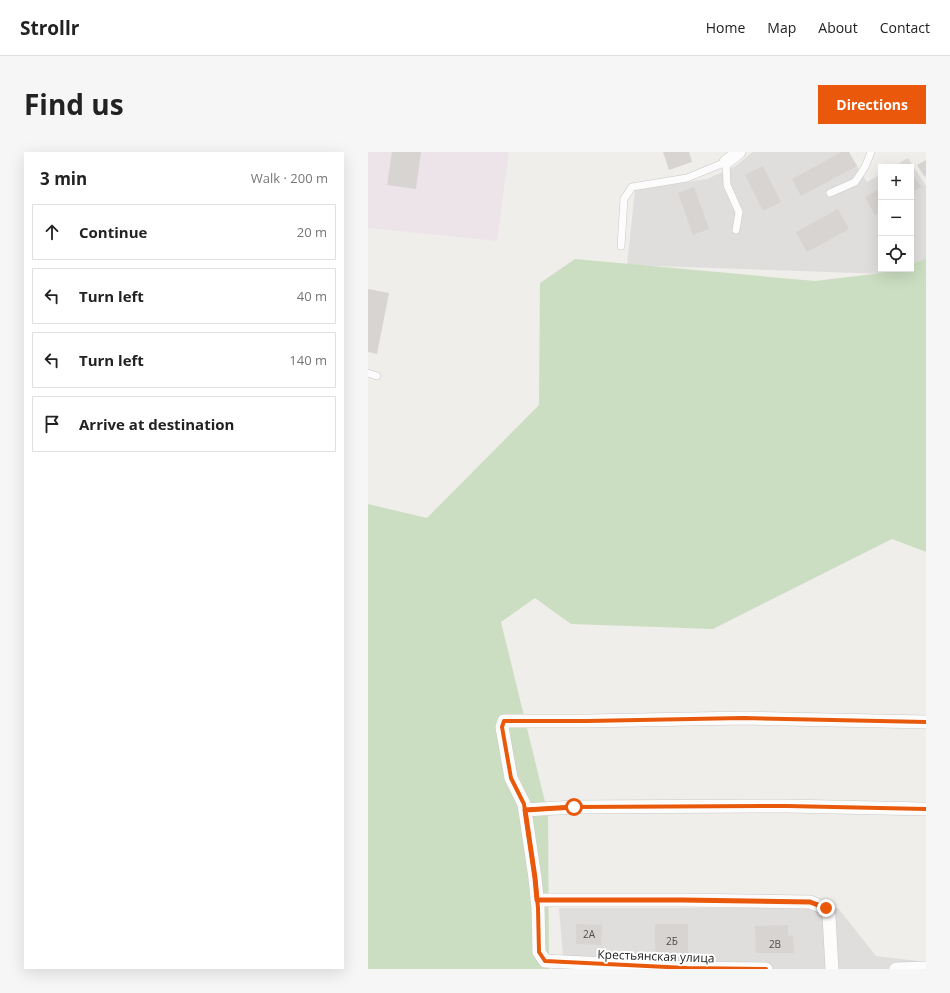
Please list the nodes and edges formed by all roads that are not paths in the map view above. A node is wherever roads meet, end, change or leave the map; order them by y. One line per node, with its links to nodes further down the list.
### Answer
1 (739, 152): 3 (street)
2 (871, 152): 4 (lane)
3 (726, 162): 5 (lane); 6 (lane)
4 (830, 193)
5 (736, 230)
6 (621, 246)
7 (368, 373): 8 (lane)
8 (377, 376)
9 (926, 722): 11 (street)
10 (926, 809): 11 (street)
11 (525, 810): 12 (street)
12 (537, 900): 14 (street, Крестьянская улица); 16 (street)
13 (926, 968): 17 (street)
14 (739, 969): 15 (street, Крестьянская улица)
15 (766, 969)
16 (832, 969)
17 (896, 969)

